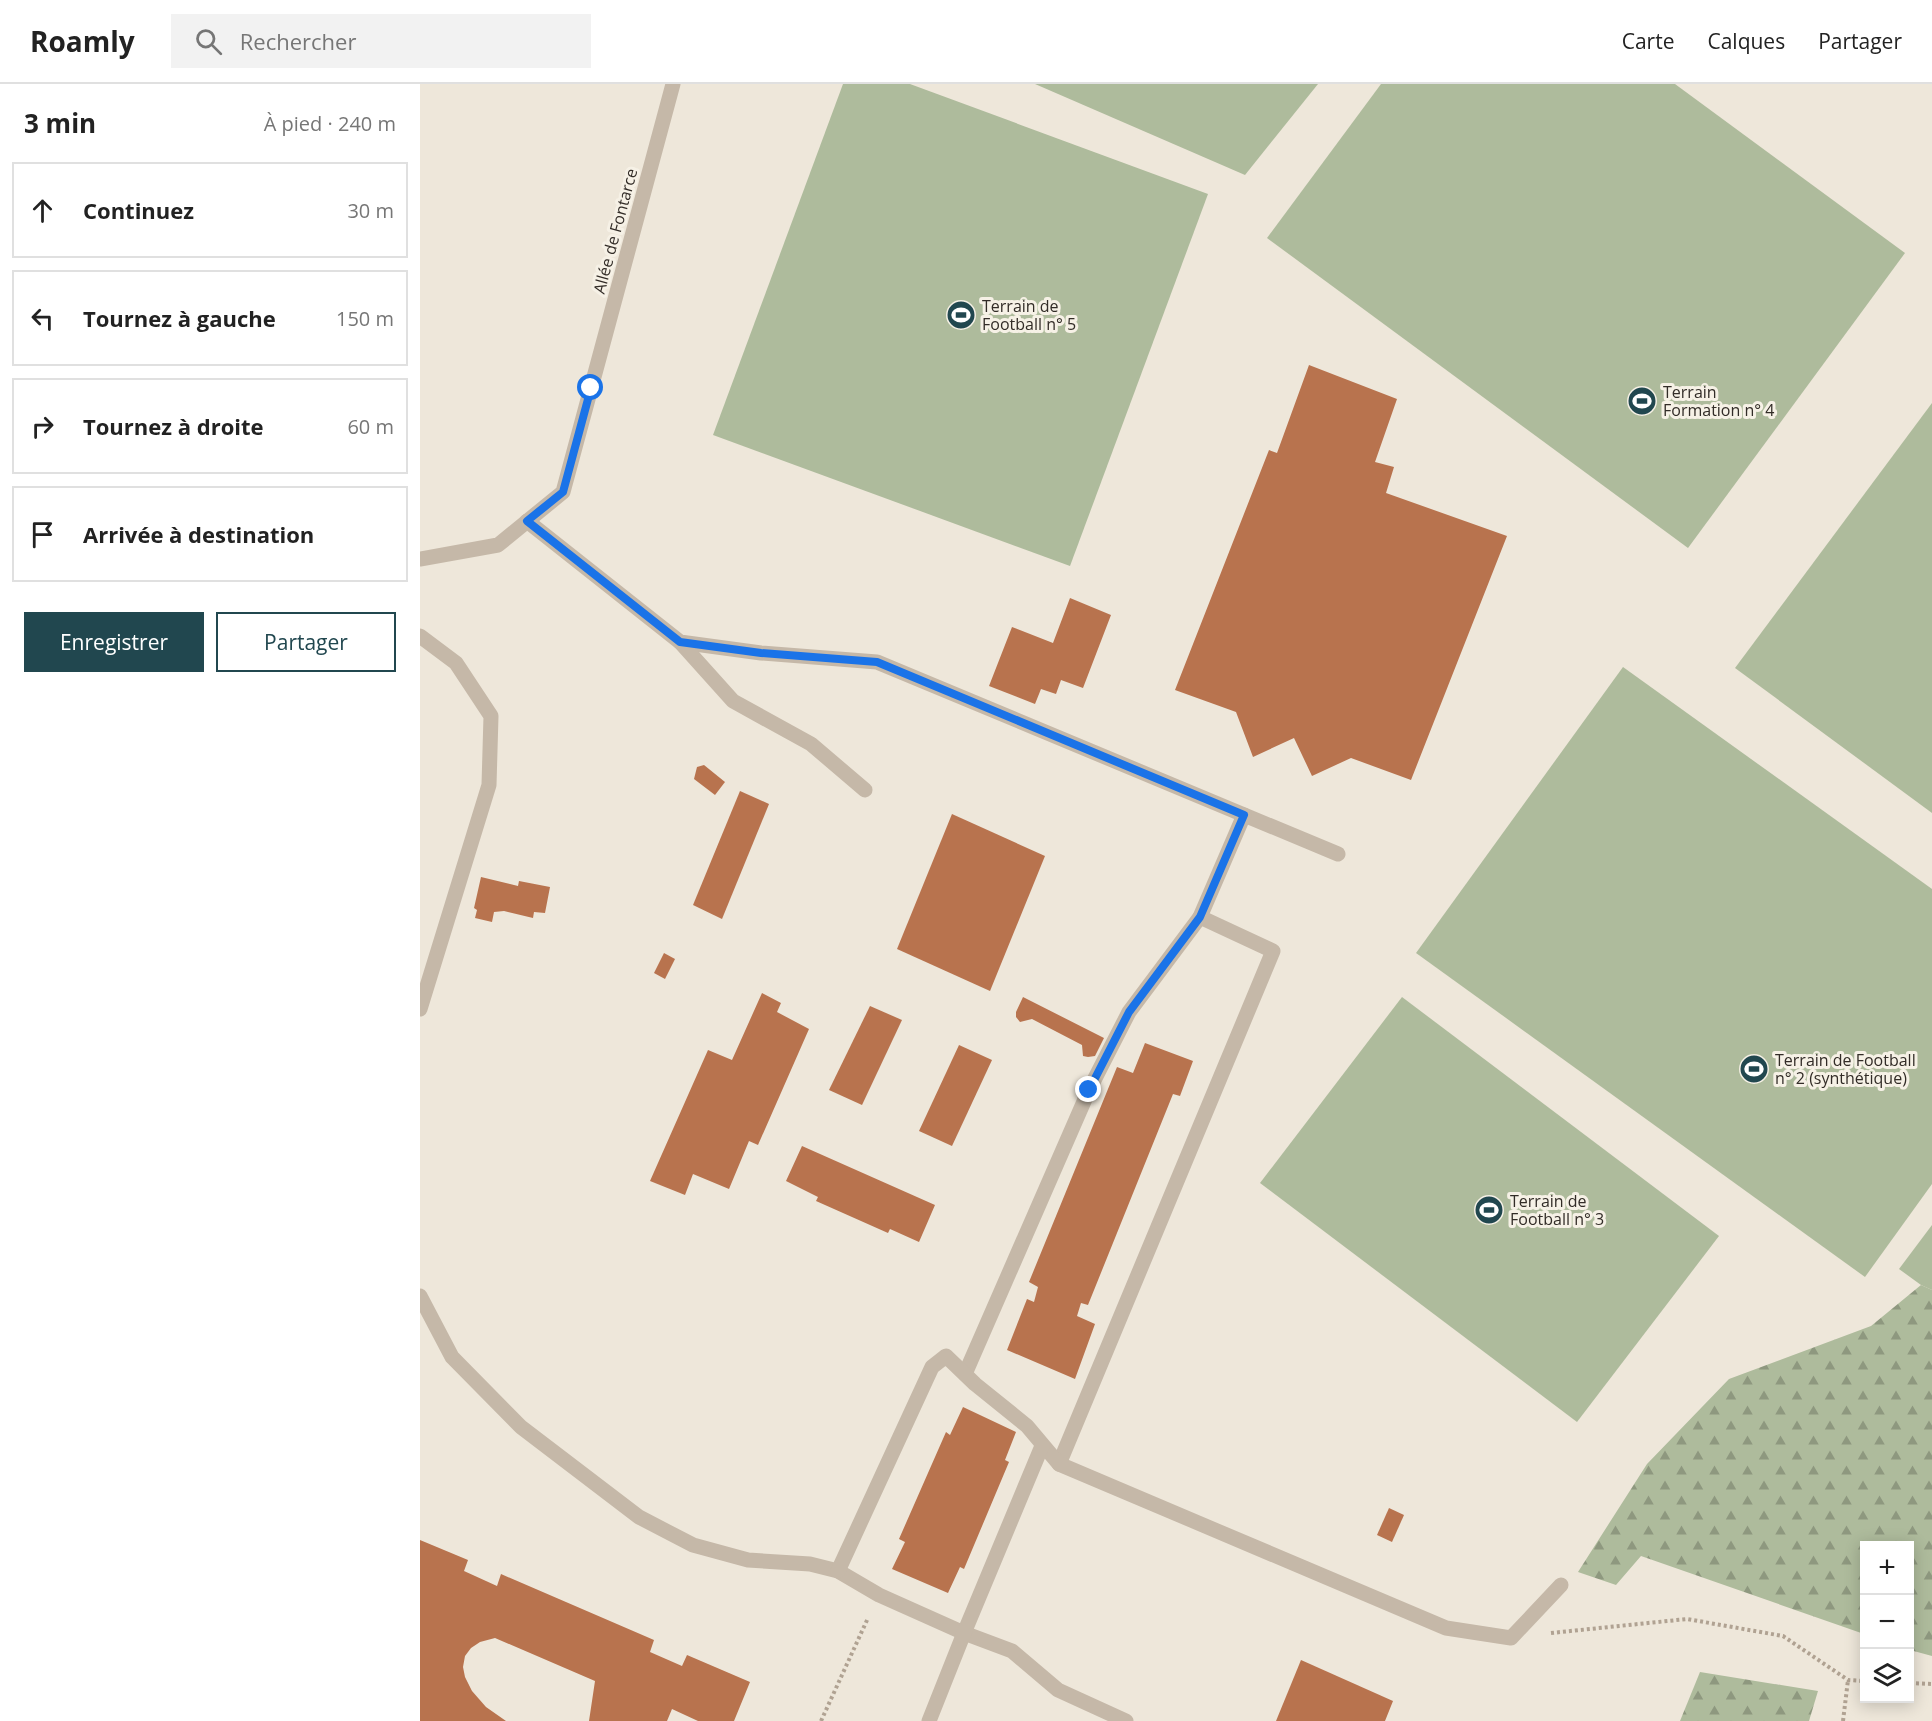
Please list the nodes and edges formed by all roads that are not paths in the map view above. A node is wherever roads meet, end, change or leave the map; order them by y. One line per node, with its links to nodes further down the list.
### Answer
1 (673, 84): 2 (lane, Allée de Fontarce)
2 (527, 521): 3 (lane, Allée de Fontarce); 5 (lane)
3 (420, 560)
4 (420, 636): 10 (lane)
5 (680, 642): 6 (lane); 7 (lane)
6 (865, 790)
7 (1244, 815): 8 (lane); 9 (lane)
8 (1338, 854)
9 (1200, 917): 12 (lane); 14 (lane)
10 (420, 1009)
11 (420, 1296): 15 (lane)
12 (965, 1374): 13 (lane); 15 (lane)
13 (1042, 1446): 14 (lane); 17 (lane)
14 (1059, 1464): 16 (lane)
15 (838, 1571): 17 (lane)
16 (1562, 1585)
17 (964, 1633): 18 (lane); 19 (lane)
18 (929, 1721)
19 (1126, 1721)

